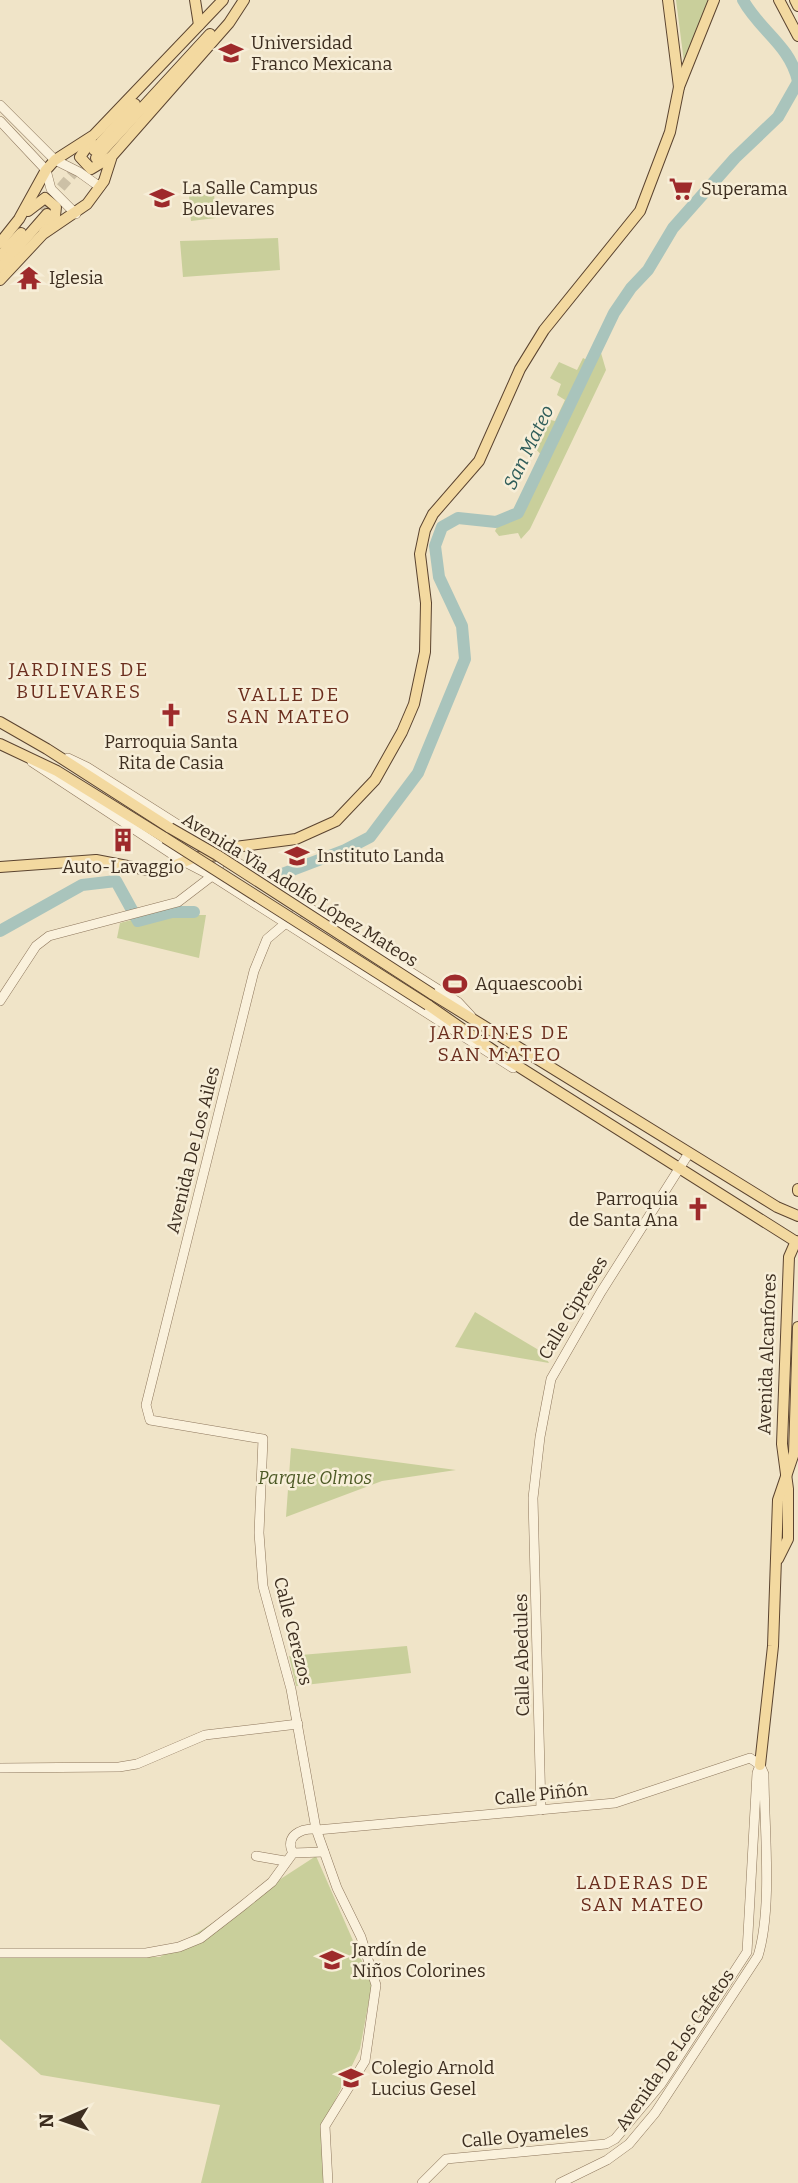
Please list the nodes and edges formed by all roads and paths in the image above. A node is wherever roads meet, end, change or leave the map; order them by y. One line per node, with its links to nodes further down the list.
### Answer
1 (195, 0): 11 (main road)
2 (225, 0): 3 (main road); 11 (main road)
3 (243, 0): 10 (main road)
4 (254, 0): 10 (main road)
5 (668, 0): 13 (main road)
6 (713, 0): 13 (main road)
7 (779, 0): 12 (main road)
8 (795, 0): 9 (main road)
9 (798, 6)
10 (229, 23): 17 (main road)
11 (199, 24): 16 (main road)
12 (798, 36)
13 (679, 87): 33 (main road)
14 (0, 105): 18 (street)
15 (0, 121): 19 (street)
16 (94, 135): 17 (main road); 18 (main road)
17 (112, 156): 20 (main road)
18 (55, 160): 19 (main road); 20 (street)
19 (46, 170): 21 (street); 22 (main road)
20 (100, 187): 21 (main road)
21 (76, 214): 23 (main road)
22 (19, 219): 23 (main road); 24 (main road)
23 (43, 234): 27 (main road)
24 (0, 243)
25 (0, 256): 26 (main road)
26 (0, 268)
27 (0, 280)
28 (0, 722): 30 (main road, Avenida Via Adolfo López Mateos)
29 (0, 744): 31 (main road, Avenida Via Adolfo López Mateos)
30 (47, 749): 32 (main road, Avenida Via Adolfo López Mateos); 33 (street)
31 (30, 760): 32 (main road, Avenida Via Adolfo López Mateos); 34 (street)
32 (168, 833): 40 (main road, Avenida Via Adolfo López Mateos, bridge)
33 (226, 854): 34 (main road); 36 (street); 37 (street)
34 (181, 860): 35 (main road); 36 (street)
35 (0, 867)
36 (212, 876): 39 (street); 41 (street)
37 (287, 894): 38 (street); 39 (street)
38 (306, 906): 39 (street, Avenida De Los Ailes); 42 (street)
39 (280, 920): 43 (street); 49 (street, Avenida De Los Ailes)
40 (430, 1000): 42 (main road, Avenida Via Adolfo López Mateos); 43 (main road, Avenida Via Adolfo López Mateos)
41 (0, 1001)
42 (480, 1025): 44 (main road, Avenida Via Adolfo López Mateos)
43 (552, 1088): 45 (main road, Avenida Via Adolfo López Mateos)
44 (689, 1153): 45 (street, Calle Cipreses); 46 (main road, Avenida Via Adolfo López Mateos)
45 (679, 1168): 47 (main road, Avenida Via Adolfo López Mateos); 51 (street, Calle Cipreses)
46 (798, 1216)
47 (798, 1240): 50 (main road, Avenida Alcanfores)
48 (798, 1327): 50 (main road, Avenida Alcanfores)
49 (263, 1439): 52 (street, Calle Cerezos)
50 (786, 1475): 53 (main road, Avenida Alcanfores)
51 (533, 1498): 55 (street, Calle Abedules)
52 (298, 1724): 54 (street); 56 (street, Calle Cerezos)
53 (760, 1765): 55 (street, Calle Piñón); 61 (street, Avenida Alcanfores); 62 (street, Avenida Alcanfores)
54 (0, 1768)
55 (541, 1810): 56 (street, Calle Piñón)
56 (316, 1830): 57 (street, Calle Cerezos); 58 (street, Calle Piñón)
57 (324, 1852): 58 (street); 65 (street, Calle Cerezos)
58 (293, 1853): 60 (street, Calle Piñón)
59 (256, 1856): 60 (street)
60 (285, 1861): 63 (street, Calle Piñón)
61 (764, 1937): 62 (street); 67 (street, Avenida De Los Cafetos)
62 (749, 1938): 64 (street, Avenida De Los Cafetos)
63 (0, 1953)
64 (606, 2144): 66 (street, Calle Oyameles)
65 (328, 2183)
66 (422, 2183)
67 (560, 2183)

